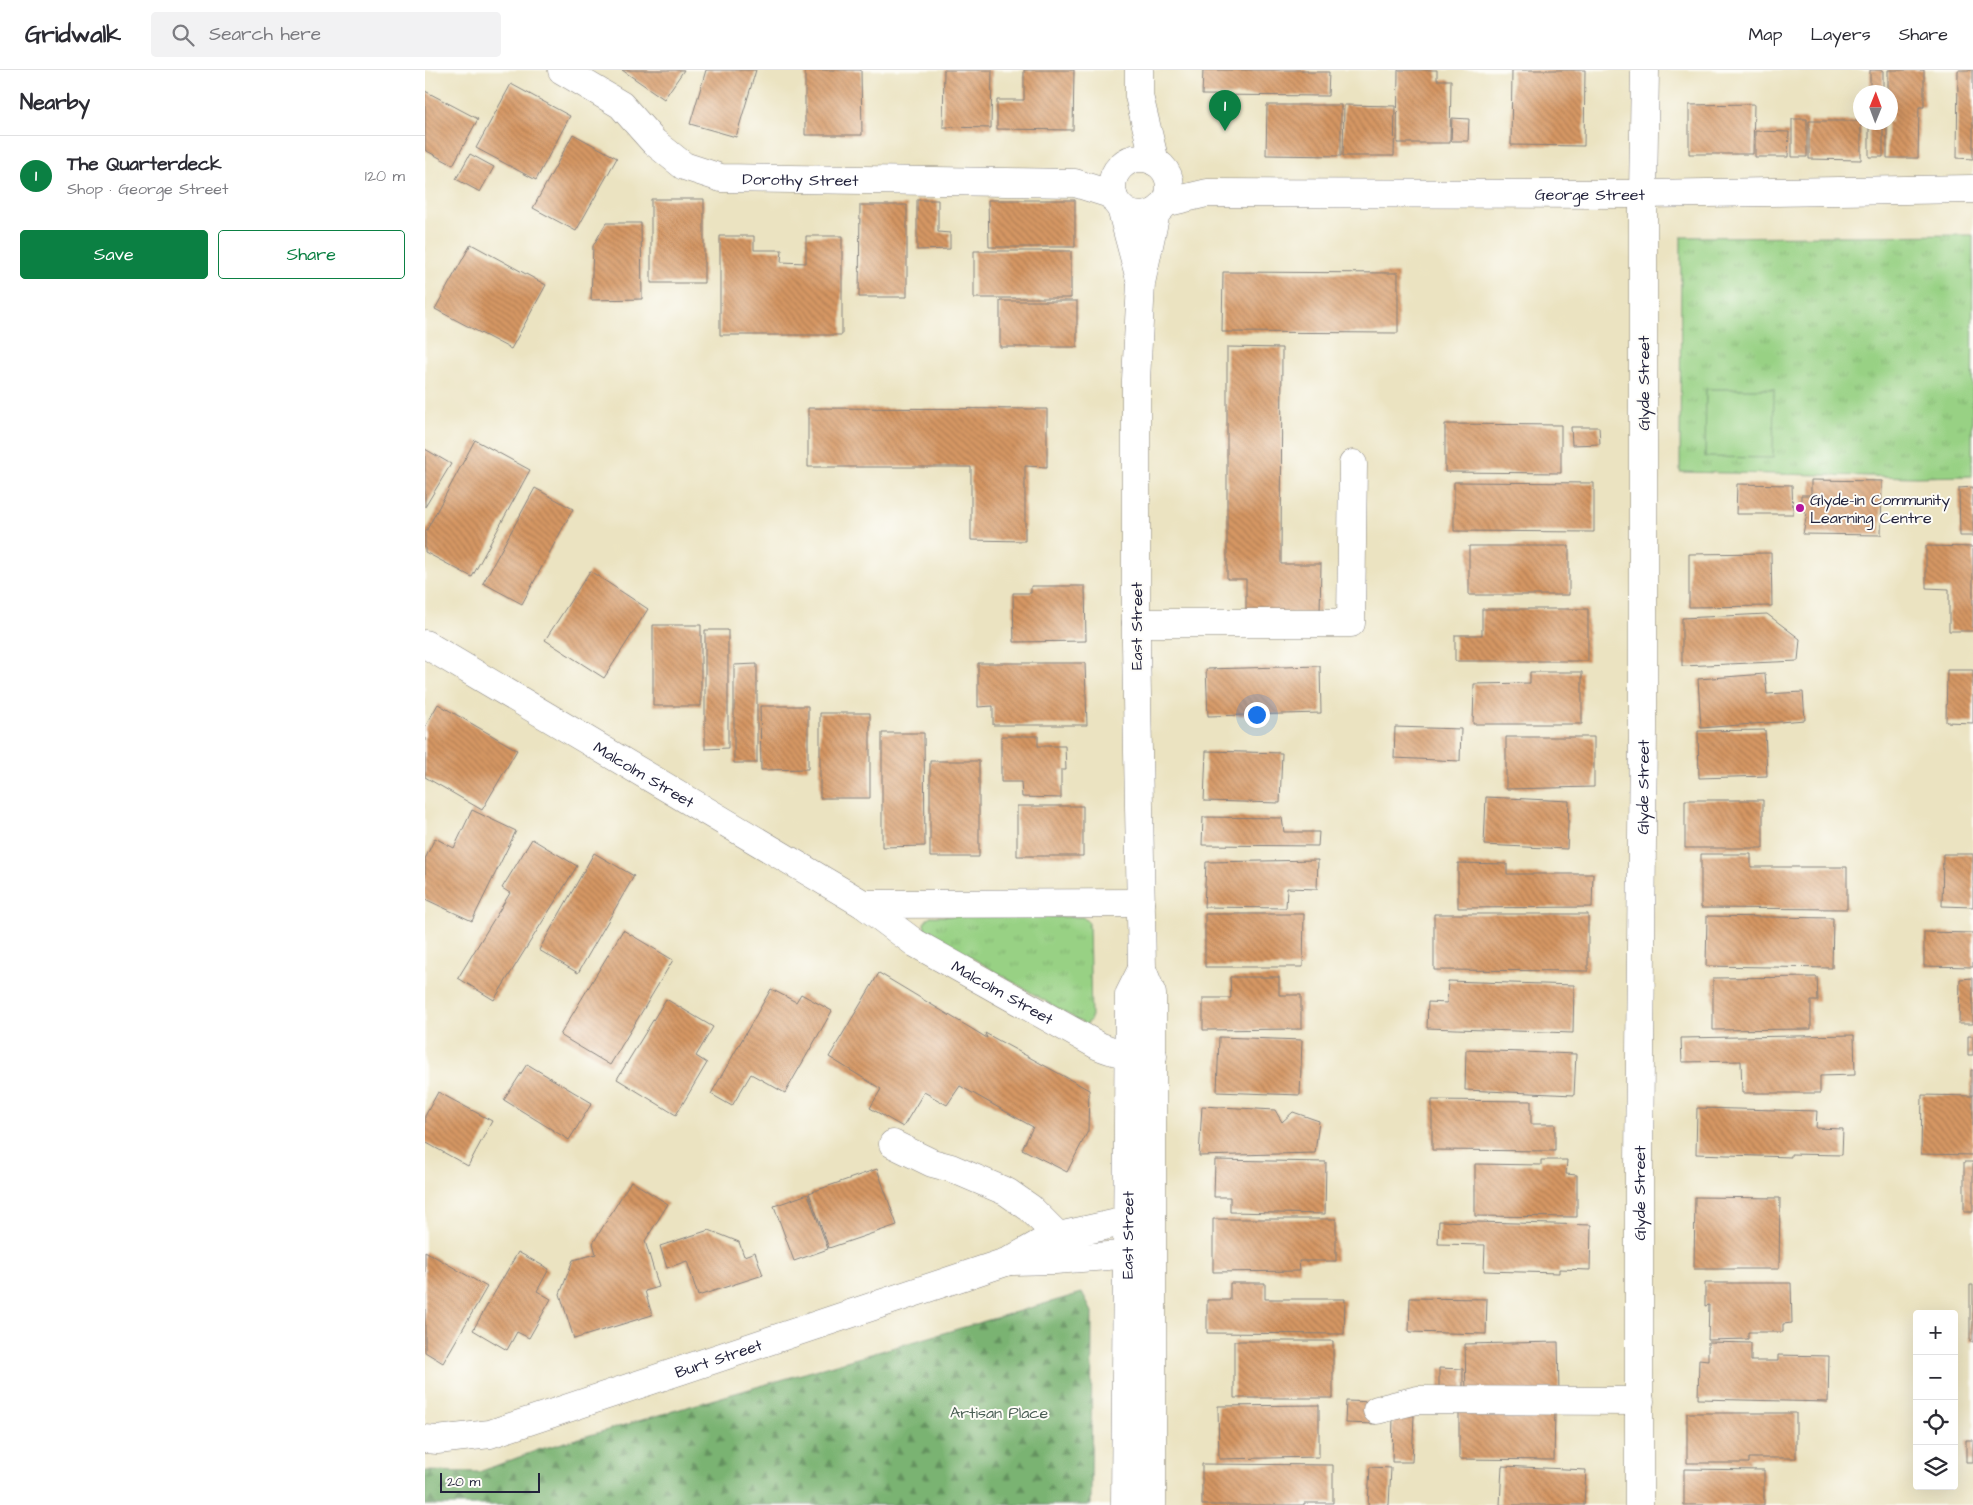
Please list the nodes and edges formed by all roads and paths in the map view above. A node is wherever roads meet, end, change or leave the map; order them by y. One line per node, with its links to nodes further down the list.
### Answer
1 (562, 70): 5 (street, Dorothy Street)
2 (1645, 70): 8 (street, Glyde Street)
3 (1139, 83): 4 (street, East Street); 5 (street, East Street)
4 (1159, 165): 5 (street); 7 (street, George Street); 9 (street)
5 (1118, 185): 9 (street); 10 (street, East Street)
6 (1973, 189): 8 (street, George Street)
7 (1207, 193): 8 (street, George Street); 9 (street, George Street)
8 (1643, 194): 22 (street, Glyde Street)
9 (1161, 207): 10 (street, East Street)
10 (1141, 283): 12 (street, East Street)
11 (1353, 464): 12 (street)
12 (1136, 623): 14 (street, East Street)
13 (425, 644): 15 (street, Malcolm Street)
14 (1141, 903): 15 (street); 16 (street, East Street)
15 (863, 904): 16 (street, Malcolm Street)
16 (1141, 1056): 18 (street, East Street)
17 (893, 1144): 19 (street)
18 (1140, 1219): 19 (street, Burt Street); 20 (street, East Street)
19 (1058, 1236): 21 (street, Burt Street)
20 (1141, 1253): 21 (street, Burt Street); 25 (street, East Street); 26 (street, East Street)
21 (1009, 1261): 24 (street, Burt Street)
22 (1640, 1401): 23 (street); 27 (street, Glyde Street)
23 (1377, 1410)
24 (425, 1439)
25 (1125, 1505)
26 (1152, 1505)
27 (1639, 1505)

